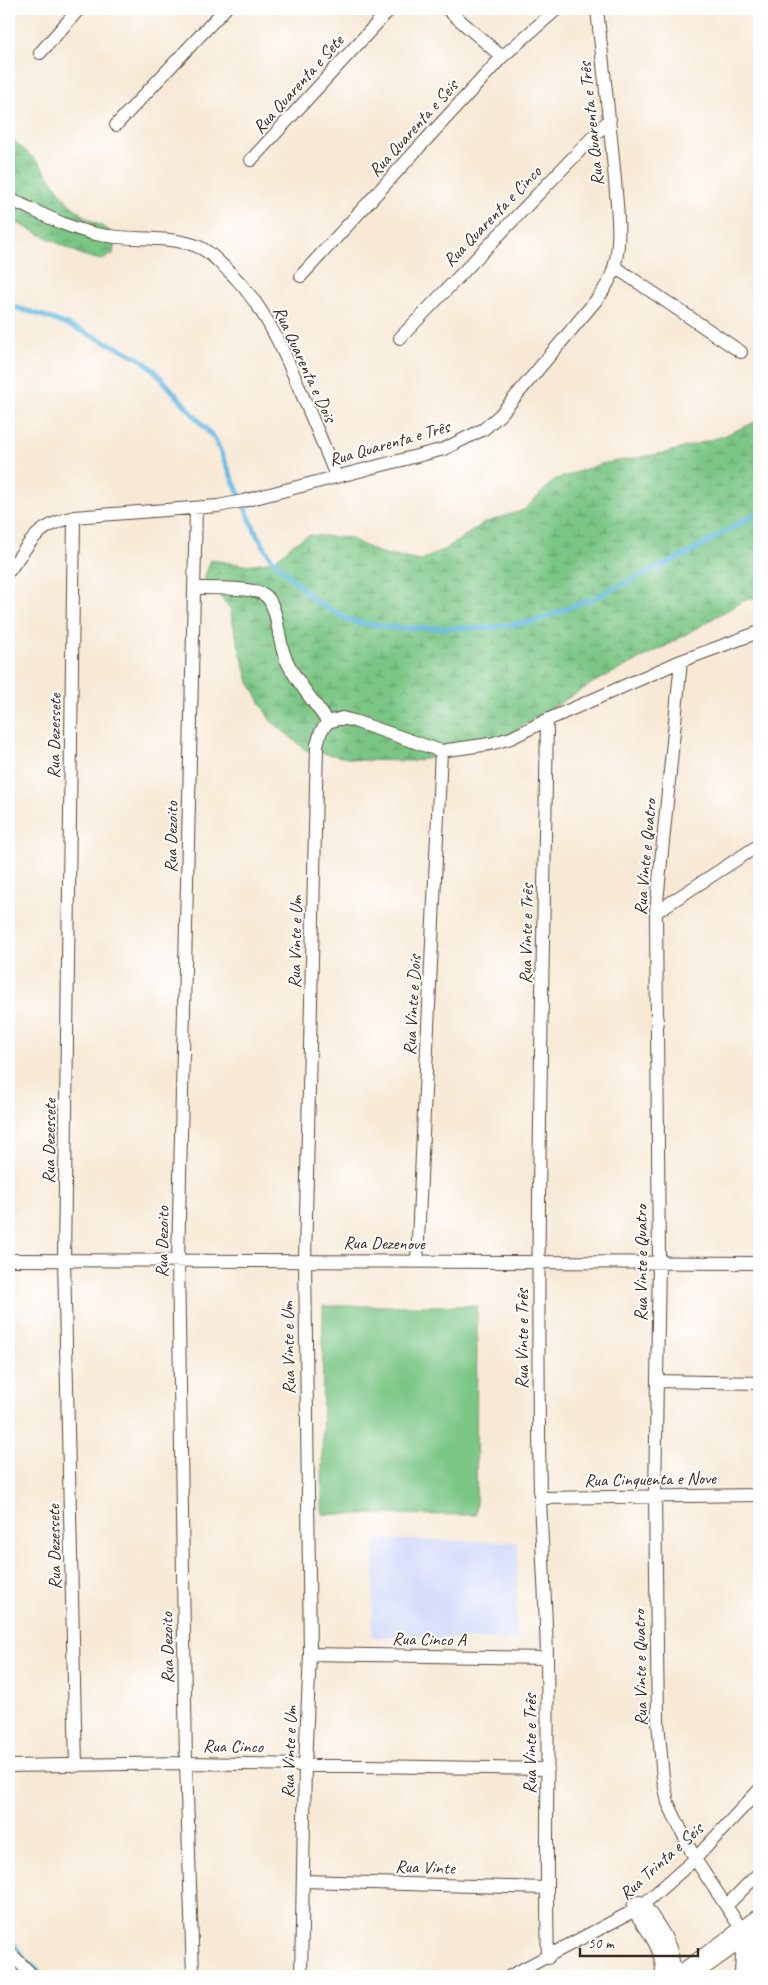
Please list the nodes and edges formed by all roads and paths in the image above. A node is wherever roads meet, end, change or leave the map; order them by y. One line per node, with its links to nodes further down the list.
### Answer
1 (79, 9): 7 (street)
2 (225, 9): 10 (street)
3 (390, 9): 11 (street, Rua Quarenta e Sete)
4 (447, 9): 8 (street)
5 (557, 9): 8 (street, Rua Quarenta e Seis)
6 (597, 9): 9 (street, Rua Quarenta e Três)
7 (40, 53)
8 (502, 57): 14 (street, Rua Quarenta e Seis)
9 (610, 119): 13 (street, Rua Quarenta e Três); 15 (street, Rua Quarenta e Cinco)
10 (116, 124)
11 (252, 160)
12 (9, 199): 17 (street, Rua Quarenta e Dois)
13 (615, 267): 16 (street); 17 (street, Rua Quarenta e Três)
14 (301, 276)
15 (400, 338)
16 (741, 352)
17 (336, 476): 18 (street, Rua Quarenta e Três)
18 (196, 508): 19 (street, Rua Quarenta e Três); 21 (street, Rua Dezoito)
19 (74, 516): 20 (street, Rua Quarenta e Três); 30 (street, Rua Dezessete)
20 (9, 571)
21 (194, 588): 25 (street); 31 (street, Rua Dezoito)
22 (759, 632): 23 (street)
23 (681, 661): 24 (street); 28 (street, Rua Vinte e Quatro)
24 (547, 720): 26 (street); 33 (street, Rua Vinte e Três)
25 (328, 722): 26 (street); 32 (street, Rua Vinte e Um)
26 (441, 750): 34 (street, Rua Vinte e Dois)
27 (759, 844): 28 (street)
28 (656, 912): 35 (street, Rua Vinte e Quatro)
29 (9, 1260): 30 (street, Rua Dezenove)
30 (64, 1260): 31 (street, Rua Dezenove); 47 (street, Rua Dezessete)
31 (178, 1260): 32 (street, Rua Dezenove); 44 (street, Rua Dezoito)
32 (305, 1260): 34 (street, Rua Dezenove); 42 (street, Rua Vinte e Um)
33 (539, 1261): 34 (street, Rua Dezenove); 35 (street, Rua Dezenove); 41 (street, Rua Vinte e Três)
34 (417, 1262)
35 (660, 1262): 36 (street, Rua Dezenove); 37 (street, Rua Vinte e Quatro)
36 (759, 1263)
37 (657, 1381): 38 (street); 40 (street, Rua Vinte e Quatro)
38 (759, 1383)
39 (759, 1495): 40 (street, Rua Cinquenta e Nove)
40 (655, 1496): 41 (street, Rua Cinquenta e Nove); 50 (street, Rua Vinte e Quatro)
41 (540, 1498): 43 (street, Rua Vinte e Três)
42 (310, 1654): 43 (street, Rua Cinco A); 45 (street, Rua Vinte e Um)
43 (547, 1658): 48 (street, Rua Vinte e Três)
44 (186, 1764): 45 (street, Rua Cinco); 47 (street, Rua Cinco); 61 (street, Rua Dezoito)
45 (305, 1765): 48 (street, Rua Cinco); 52 (street, Rua Vinte e Um)
46 (9, 1766): 47 (street, Rua Cinco)
47 (76, 1766)
48 (548, 1769): 53 (street, Rua Vinte e Três)
49 (759, 1790): 50 (street, Rua Trinta e Seis)
50 (695, 1859): 54 (street, Rua Vinte e Quatro); 55 (street, Rua Trinta e Seis)
51 (759, 1873): 54 (street)
52 (304, 1881): 53 (street, Rua Vinte); 62 (street, Rua Vinte e Um)
53 (546, 1888): 58 (street, Rua Vinte e Três)
54 (726, 1906): 56 (street, Rua Vinte e Quatro)
55 (639, 1908): 58 (street, Rua Trinta e Seis); 64 (highway)
56 (752, 1927): 59 (highway); 65 (highway)
57 (9, 1952): 60 (street)
58 (548, 1958): 63 (street, Rua Trinta e Seis)
59 (749, 1971)
60 (33, 1976)
61 (194, 1976)
62 (301, 1976)
63 (510, 1976)
64 (668, 1976)
65 (684, 1976)

